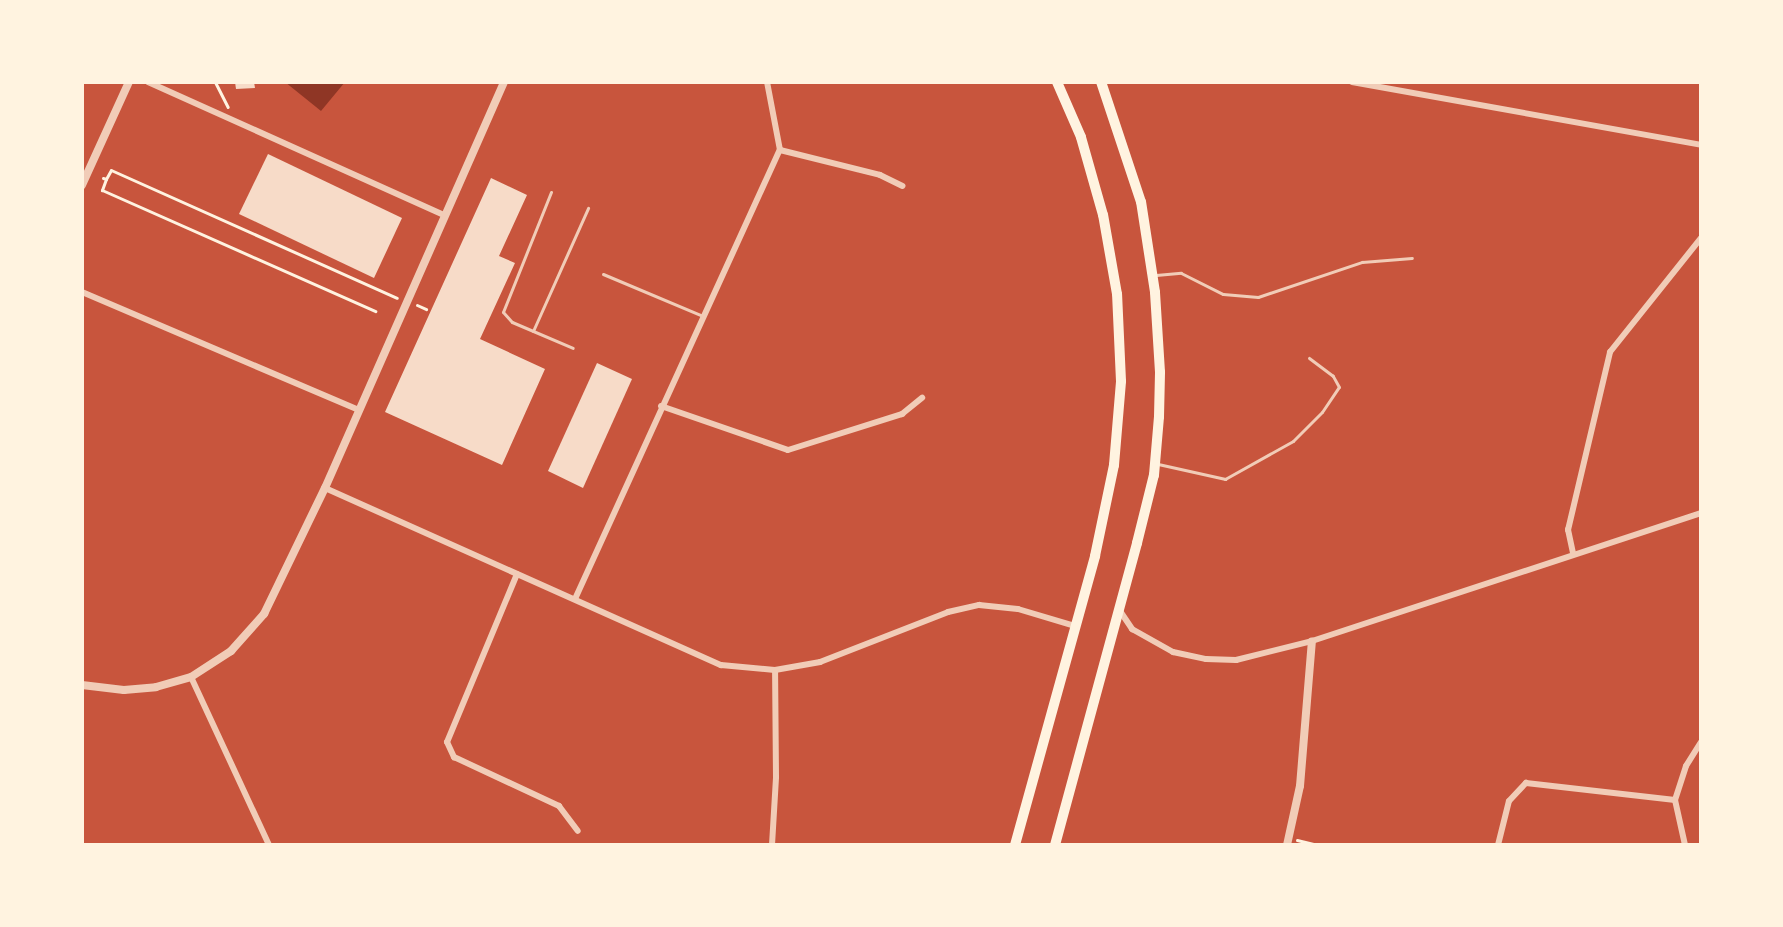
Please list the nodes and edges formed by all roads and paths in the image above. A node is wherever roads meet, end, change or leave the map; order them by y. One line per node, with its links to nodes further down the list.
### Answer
1 (129, 82): 12 (street)
2 (148, 82): 16 (street)
3 (215, 82): 9 (path)
4 (504, 82): 16 (street)
5 (767, 82): 11 (street)
6 (1057, 82): 40 (main road)
7 (1101, 82): 20 (main road)
8 (1352, 82): 10 (street)
9 (229, 108)
10 (1701, 145)
11 (780, 150): 13 (street); 26 (street)
12 (82, 185)
13 (903, 186)
14 (551, 192): 27 (lane)
15 (588, 208): 27 (lane)
16 (444, 215): 32 (street)
17 (1701, 238): 36 (street)
18 (1412, 258): 20 (lane)
19 (603, 274): 26 (lane)
20 (1153, 275): 33 (main road)
21 (82, 292): 32 (street)
22 (398, 298): 25 (path)
23 (413, 304): 24 (path)
24 (426, 309)
25 (375, 311)
26 (703, 316): 31 (street)
27 (533, 331): 28 (lane)
28 (573, 348)
29 (1309, 358): 33 (lane)
30 (922, 398): 31 (street)
31 (661, 406): 38 (street)
32 (359, 410): 34 (street)
33 (1154, 463): 39 (main road)
34 (325, 488): 37 (street); 43 (street)
35 (1701, 513): 36 (street)
36 (1573, 553): 41 (street)
37 (517, 574): 38 (street); 47 (street)
38 (575, 599): 42 (street)
39 (1119, 610): 41 (street); 52 (main road)
40 (1075, 626): 42 (street); 51 (main road)
41 (1312, 641): 48 (street)
42 (775, 670): 50 (street)
43 (191, 677): 44 (street); 49 (street)
44 (82, 685)
45 (1701, 742): 46 (street)
46 (1675, 800): 54 (street); 55 (street)
47 (578, 831)
48 (1288, 842): 53 (path)
49 (269, 845)
50 (772, 845)
51 (1015, 845)
52 (1055, 845)
53 (1317, 845)
54 (1498, 845)
55 (1685, 845)

